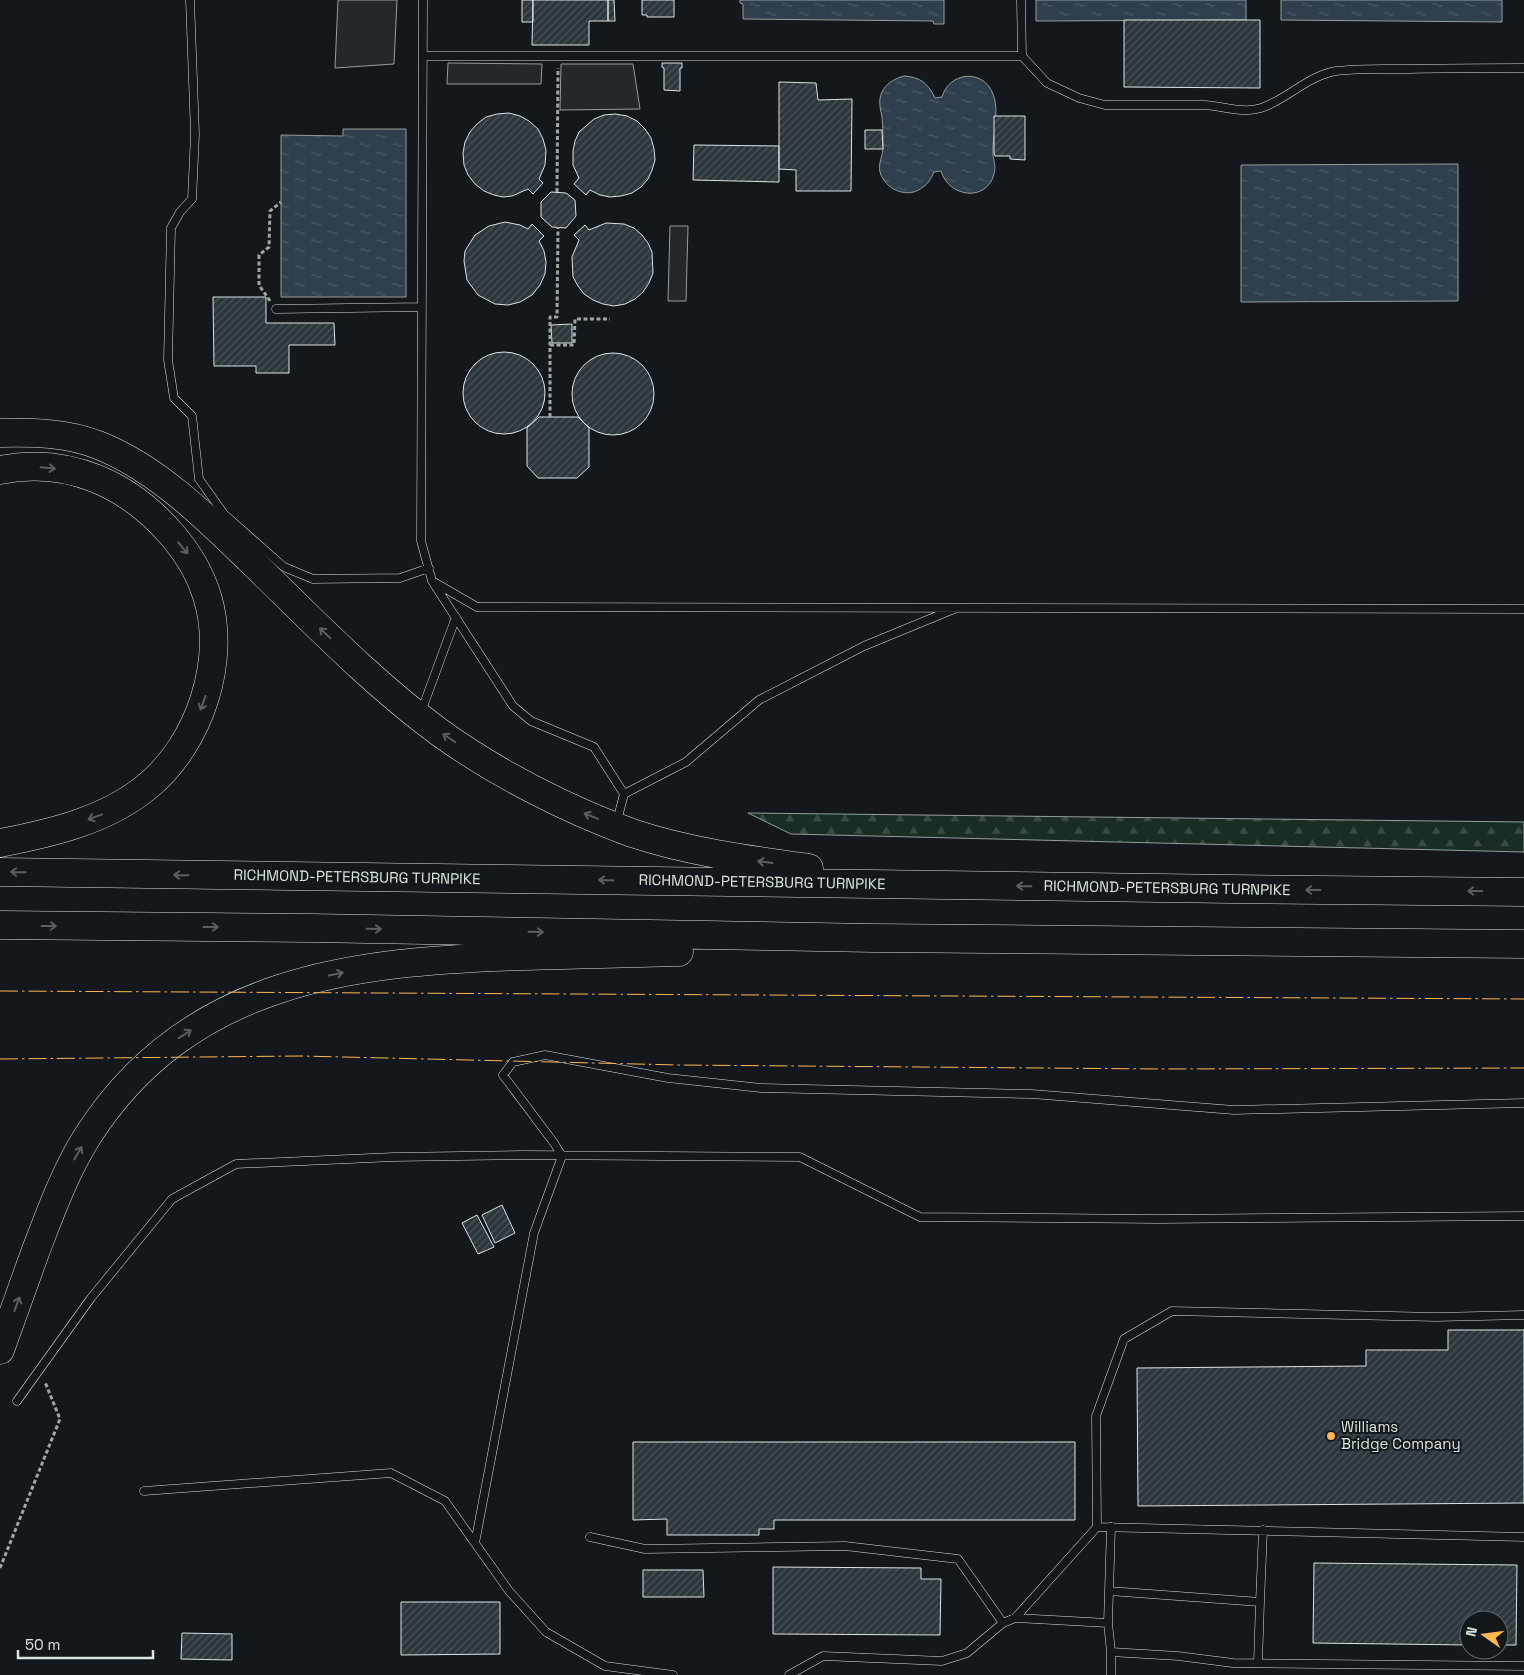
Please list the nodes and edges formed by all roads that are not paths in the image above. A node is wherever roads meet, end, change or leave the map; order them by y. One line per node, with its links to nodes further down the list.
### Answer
1 (190, 0): 11 (lane)
2 (423, 0): 4 (lane)
3 (1021, 0): 5 (lane)
4 (423, 56): 5 (lane); 7 (lane)
5 (1022, 56): 6 (lane)
6 (1524, 68)
7 (422, 307): 8 (lane); 11 (lane)
8 (276, 309)
9 (0, 433): 16 (highway, one-way to 9)
10 (0, 470): 19 (highway, one-way to 19)
11 (429, 568): 12 (lane)
12 (432, 581): 13 (lane); 15 (lane)
13 (957, 608): 14 (lane); 17 (lane)
14 (1524, 609)
15 (456, 617): 16 (lane); 17 (lane)
16 (419, 716): 18 (highway, one-way to 16)
17 (624, 794): 18 (lane)
18 (616, 826): 21 (highway, one-way to 18)
19 (0, 843)
20 (0, 872): 21 (highway, RICHMOND-PETERSBURG TURNPIKE, one-way to 20)
21 (969, 885): 22 (highway, RICHMOND-PETERSBURG TURNPIKE, one-way to 21)
22 (1524, 892)
23 (0, 926): 24 (highway, one-way to 24)
24 (873, 938): 25 (highway); 30 (highway, one-way to 24)
25 (1524, 944)
26 (1524, 1103): 27 (lane)
27 (562, 1156): 28 (lane); 31 (lane); 38 (lane)
28 (1524, 1216)
29 (1524, 1315): 33 (lane)
30 (0, 1350)
31 (17, 1401)
32 (144, 1491): 38 (lane)
33 (1097, 1527): 34 (lane); 41 (lane)
34 (1111, 1527): 35 (lane); 39 (lane)
35 (1263, 1530): 36 (lane); 40 (lane)
36 (1524, 1536)
37 (590, 1537): 42 (lane)
38 (475, 1543): 47 (lane)
39 (1109, 1591): 40 (lane); 43 (lane)
40 (1260, 1602): 45 (lane)
41 (1015, 1618): 42 (lane); 43 (lane)
42 (1003, 1623): 48 (lane)
43 (1108, 1623): 44 (lane)
44 (1111, 1652): 45 (lane); 49 (lane)
45 (1258, 1663): 46 (lane)
46 (1524, 1666)
47 (673, 1675)
48 (789, 1675)
49 (1111, 1675)

